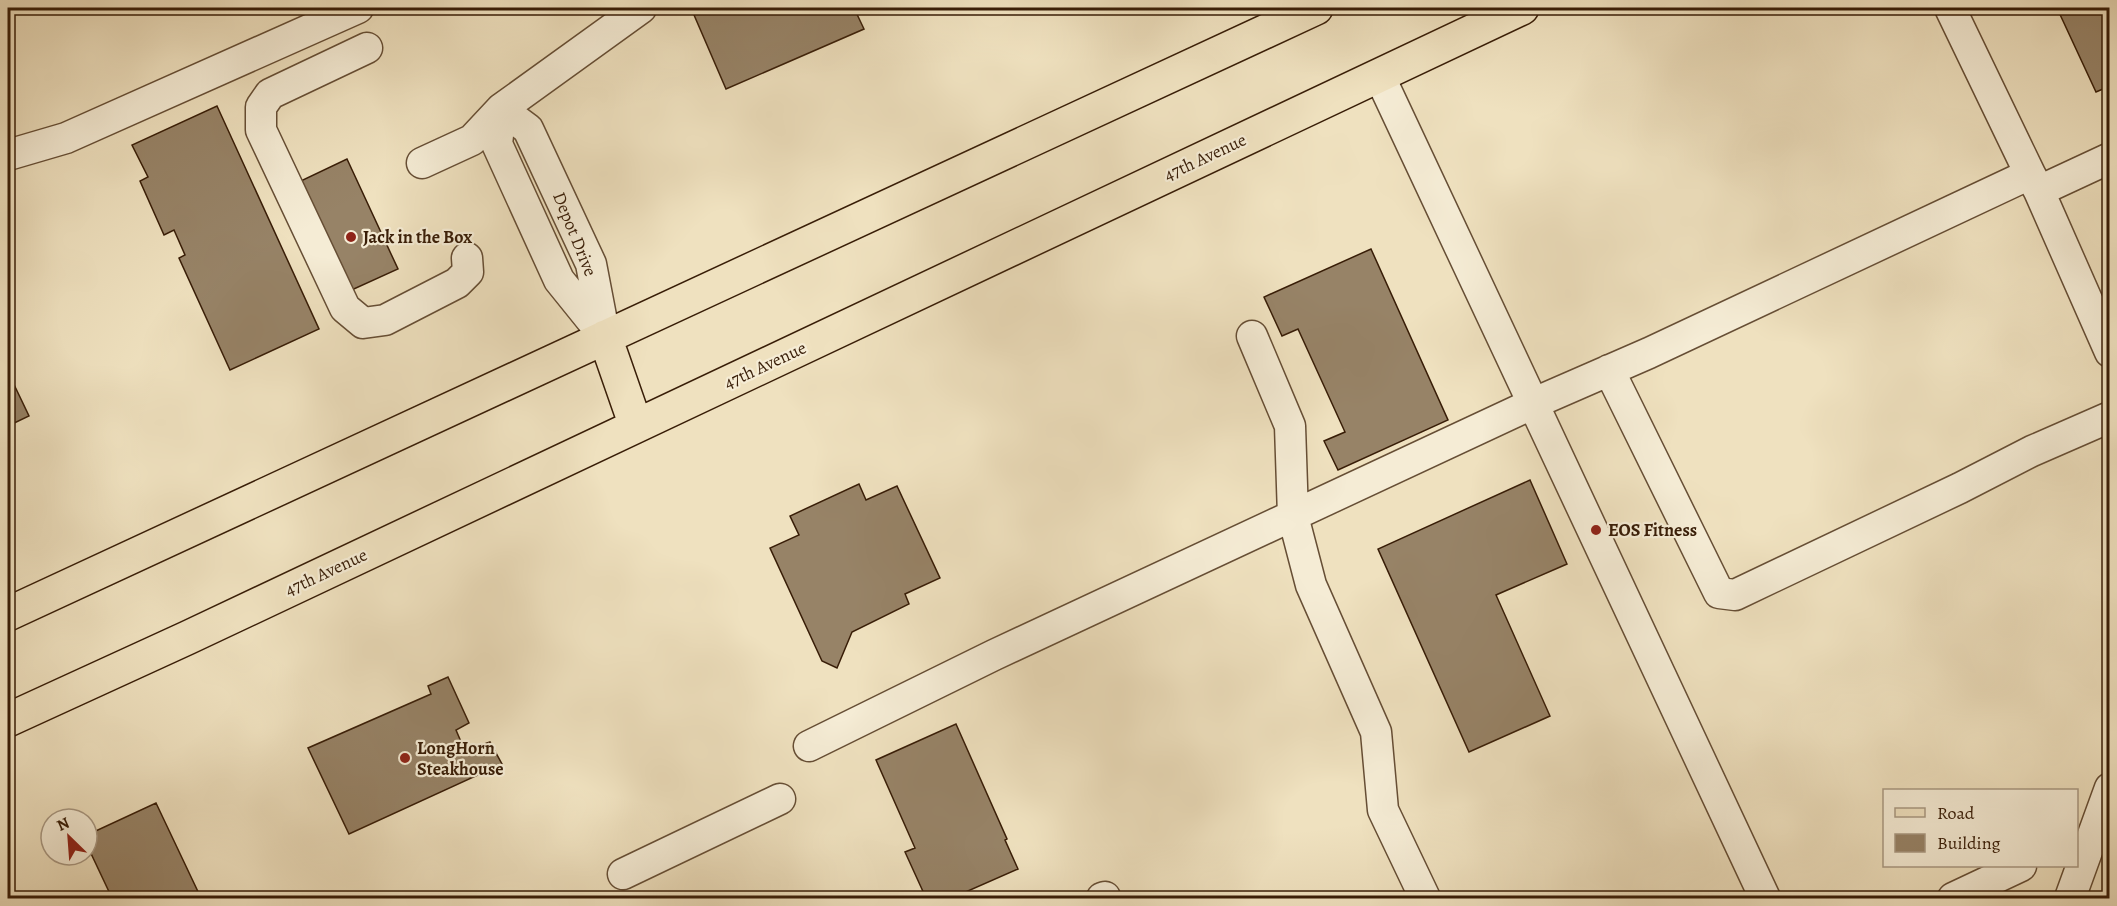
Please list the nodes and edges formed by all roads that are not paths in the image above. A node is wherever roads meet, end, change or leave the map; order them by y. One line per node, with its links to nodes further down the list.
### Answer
1 (358, 8): 9 (lane)
2 (641, 8): 8 (lane)
3 (1316, 8): 14 (main road)
4 (1522, 8): 7 (main road, 47th Avenue)
5 (1950, 8): 12 (lane)
6 (367, 48): 13 (lane)
7 (1379, 75): 18 (lane); 20 (main road, 47th Avenue)
8 (501, 109): 11 (lane); 14 (lane, Depot Drive)
9 (8, 155)
10 (2109, 158): 12 (lane)
11 (422, 163)
12 (2035, 182): 16 (lane); 17 (lane)
13 (467, 258)
14 (605, 336): 20 (main road); 22 (main road)
15 (1252, 336): 21 (lane)
16 (2109, 352)
17 (1610, 370): 18 (lane); 19 (lane)
18 (1532, 404): 21 (lane); 33 (lane)
19 (2109, 417)
20 (636, 426): 23 (main road, 47th Avenue)
21 (1293, 516): 24 (lane); 32 (lane)
22 (8, 614)
23 (8, 720)
24 (809, 746)
25 (2109, 788): 27 (lane)
26 (780, 799): 31 (lane)
27 (2085, 834): 28 (lane)
28 (2078, 864)
29 (2019, 867): 34 (lane)
30 (2077, 867): 35 (lane)
31 (622, 874)
32 (1425, 898)
33 (1765, 898)
34 (1953, 898)
35 (2070, 898)

